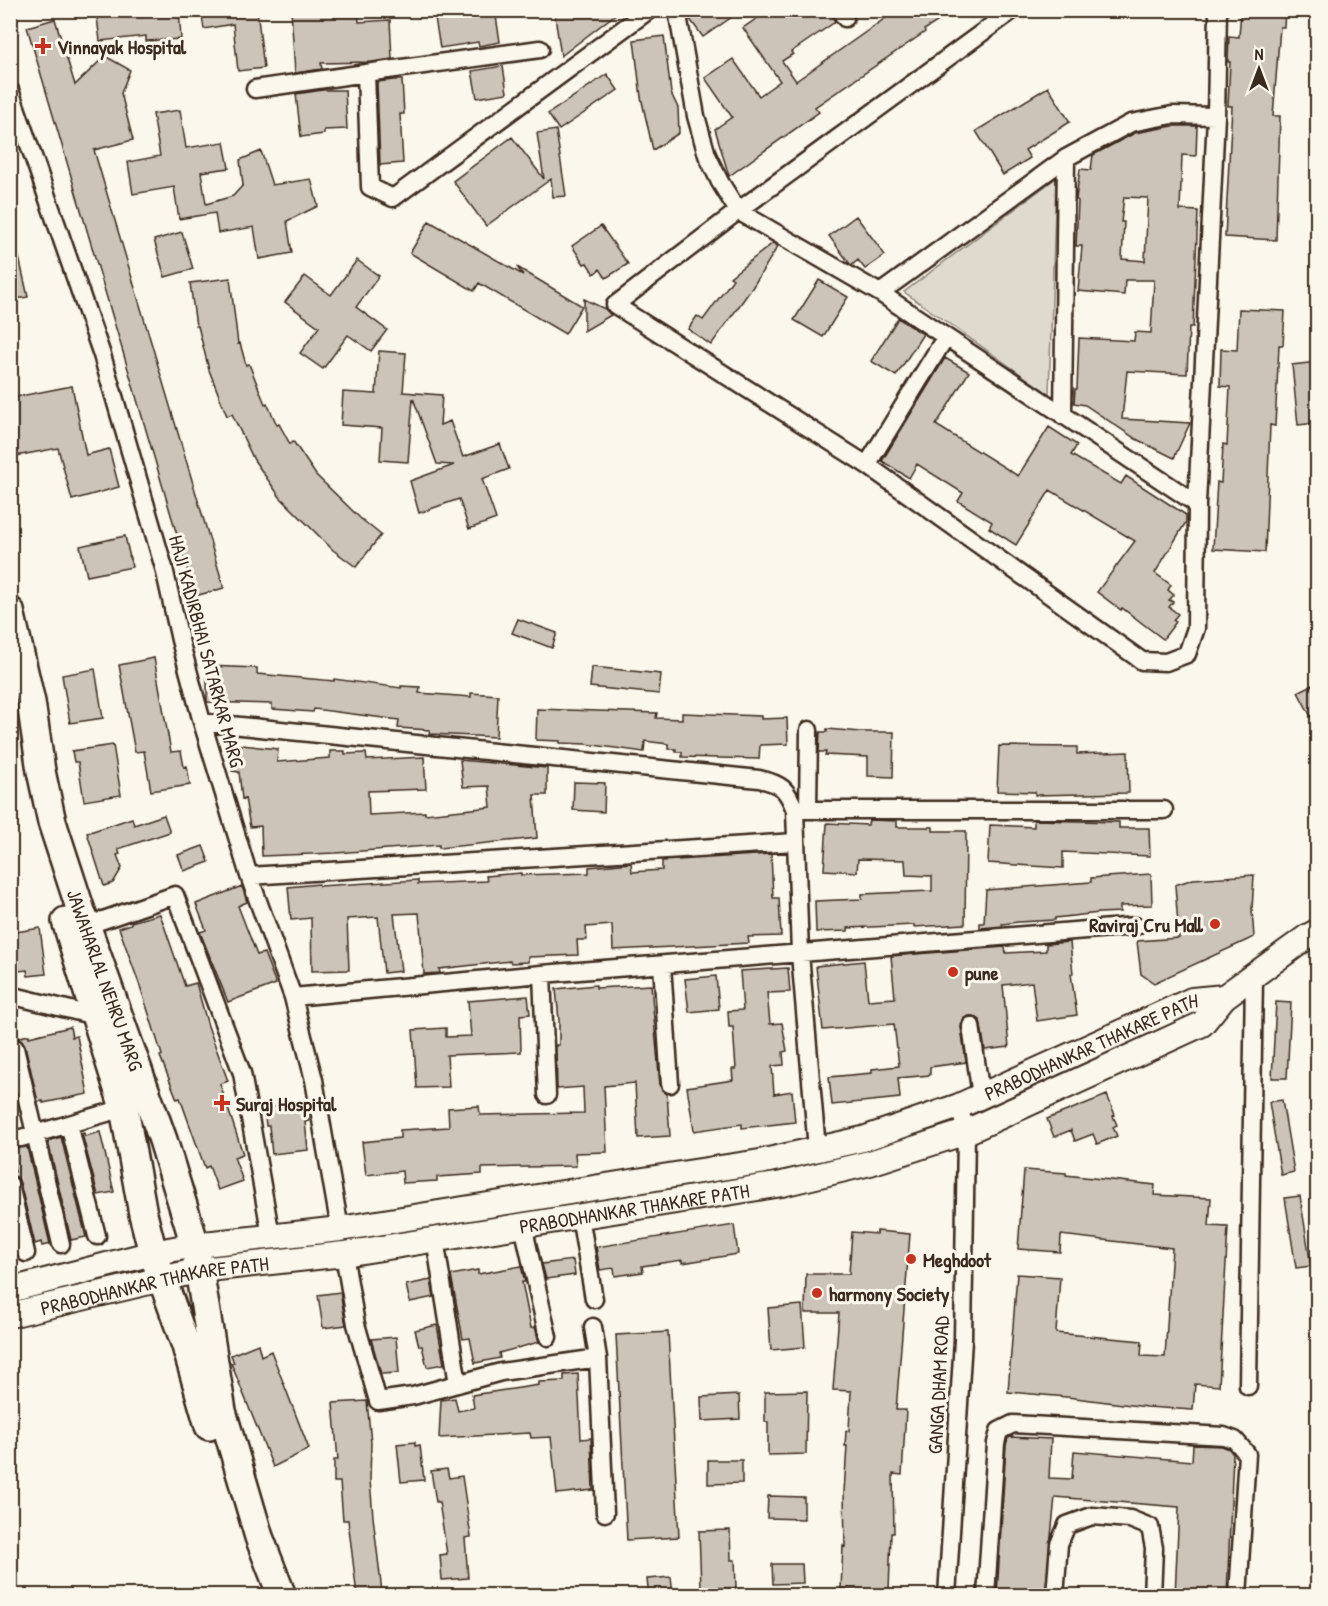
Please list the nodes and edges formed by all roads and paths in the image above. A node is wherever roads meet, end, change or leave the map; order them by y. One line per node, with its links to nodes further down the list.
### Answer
1 (649, 10): 6 (street)
2 (677, 10): 11 (street)
3 (1013, 10): 11 (street)
4 (1218, 10): 9 (street)
5 (540, 49): 6 (street)
6 (366, 73): 7 (street)
7 (255, 89)
8 (10, 90): 19 (street, HAJI KADIRBHAI SATARKAR MARG)
9 (1216, 116): 10 (street); 16 (street)
10 (1066, 158): 12 (street); 14 (street)
11 (738, 211): 12 (street); 15 (street)
12 (880, 293): 13 (street)
13 (945, 338): 14 (street); 15 (street)
14 (1063, 416): 16 (street)
15 (867, 465): 16 (street)
16 (1197, 504)
17 (10, 611): 25 (main road, JAWAHARLAL NEHRU MARG)
18 (10, 687): 25 (main road, JAWAHARLAL NEHRU MARG)
19 (202, 722): 21 (street); 24 (street, HAJI KADIRBHAI SATARKAR MARG)
20 (809, 730): 21 (street)
21 (802, 810): 22 (street); 23 (street)
22 (1164, 810)
23 (795, 842): 24 (street); 28 (street)
24 (249, 876): 33 (street, HAJI KADIRBHAI SATARKAR MARG)
25 (77, 918): 35 (main road, JAWAHARLAL NEHRU MARG); 52 (street); 57 (main road, JAWAHARLAL NEHRU MARG)
26 (1136, 926): 28 (street)
27 (1317, 932): 31 (main road, PRABODHANKAR THAKARE PATH)
28 (800, 954): 29 (street); 46 (street)
29 (662, 966): 30 (street); 38 (street)
30 (542, 974): 33 (street); 39 (street)
31 (1254, 976): 34 (main road, PRABODHANKAR THAKARE PATH); 67 (street)
32 (10, 995): 35 (street)
33 (293, 997): 50 (street, HAJI KADIRBHAI SATARKAR MARG)
34 (1224, 997): 40 (main road, PRABODHANKAR THAKARE PATH); 43 (main road, PRABODHANKAR THAKARE PATH)
35 (95, 1016): 41 (main road, JAWAHARLAL NEHRU MARG)
36 (971, 1026): 40 (street, GANGA DHAM ROAD)
37 (15, 1048): 44 (street)
38 (670, 1084)
39 (547, 1095)
40 (970, 1101): 43 (street, GANGA DHAM ROAD); 46 (main road, PRABODHANKAR THAKARE PATH)
41 (124, 1108): 42 (street); 58 (main road, JAWAHARLAL NEHRU MARG)
42 (69, 1124): 44 (street); 51 (street)
43 (966, 1132): 48 (main road, PRABODHANKAR THAKARE PATH); 71 (street, GANGA DHAM ROAD)
44 (36, 1133): 45 (street); 54 (street)
45 (10, 1137)
46 (818, 1149): 50 (main road, PRABODHANKAR THAKARE PATH)
47 (10, 1185): 55 (street)
48 (580, 1216): 49 (main road, PRABODHANKAR THAKARE PATH); 60 (street)
49 (523, 1226): 53 (main road, PRABODHANKAR THAKARE PATH); 63 (street)
50 (340, 1229): 52 (main road, PRABODHANKAR THAKARE PATH)
51 (98, 1236)
52 (271, 1236): 57 (main road, PRABODHANKAR THAKARE PATH)
53 (435, 1239): 56 (main road, PRABODHANKAR THAKARE PATH); 66 (street)
54 (61, 1244)
55 (26, 1253)
56 (344, 1254): 57 (main road, PRABODHANKAR THAKARE PATH); 66 (street)
57 (197, 1258): 58 (main road, PRABODHANKAR THAKARE PATH); 64 (main road, JAWAHARLAL NEHRU MARG)
58 (157, 1266): 59 (main road, PRABODHANKAR THAKARE PATH); 61 (main road, PRABODHANKAR THAKARE PATH); 64 (main road, JAWAHARLAL NEHRU MARG)
59 (10, 1290)
60 (594, 1299)
61 (10, 1315)
62 (593, 1327): 65 (street)
63 (548, 1337)
64 (198, 1346): 69 (main road); 70 (main road)
65 (597, 1358): 66 (street); 68 (street)
66 (458, 1384)
67 (1248, 1386)
68 (605, 1513)
69 (265, 1596)
70 (282, 1596)
71 (947, 1596)
72 (986, 1596): 75 (street)
73 (1055, 1596): 74 (street)
74 (1152, 1596)
75 (1238, 1596)

